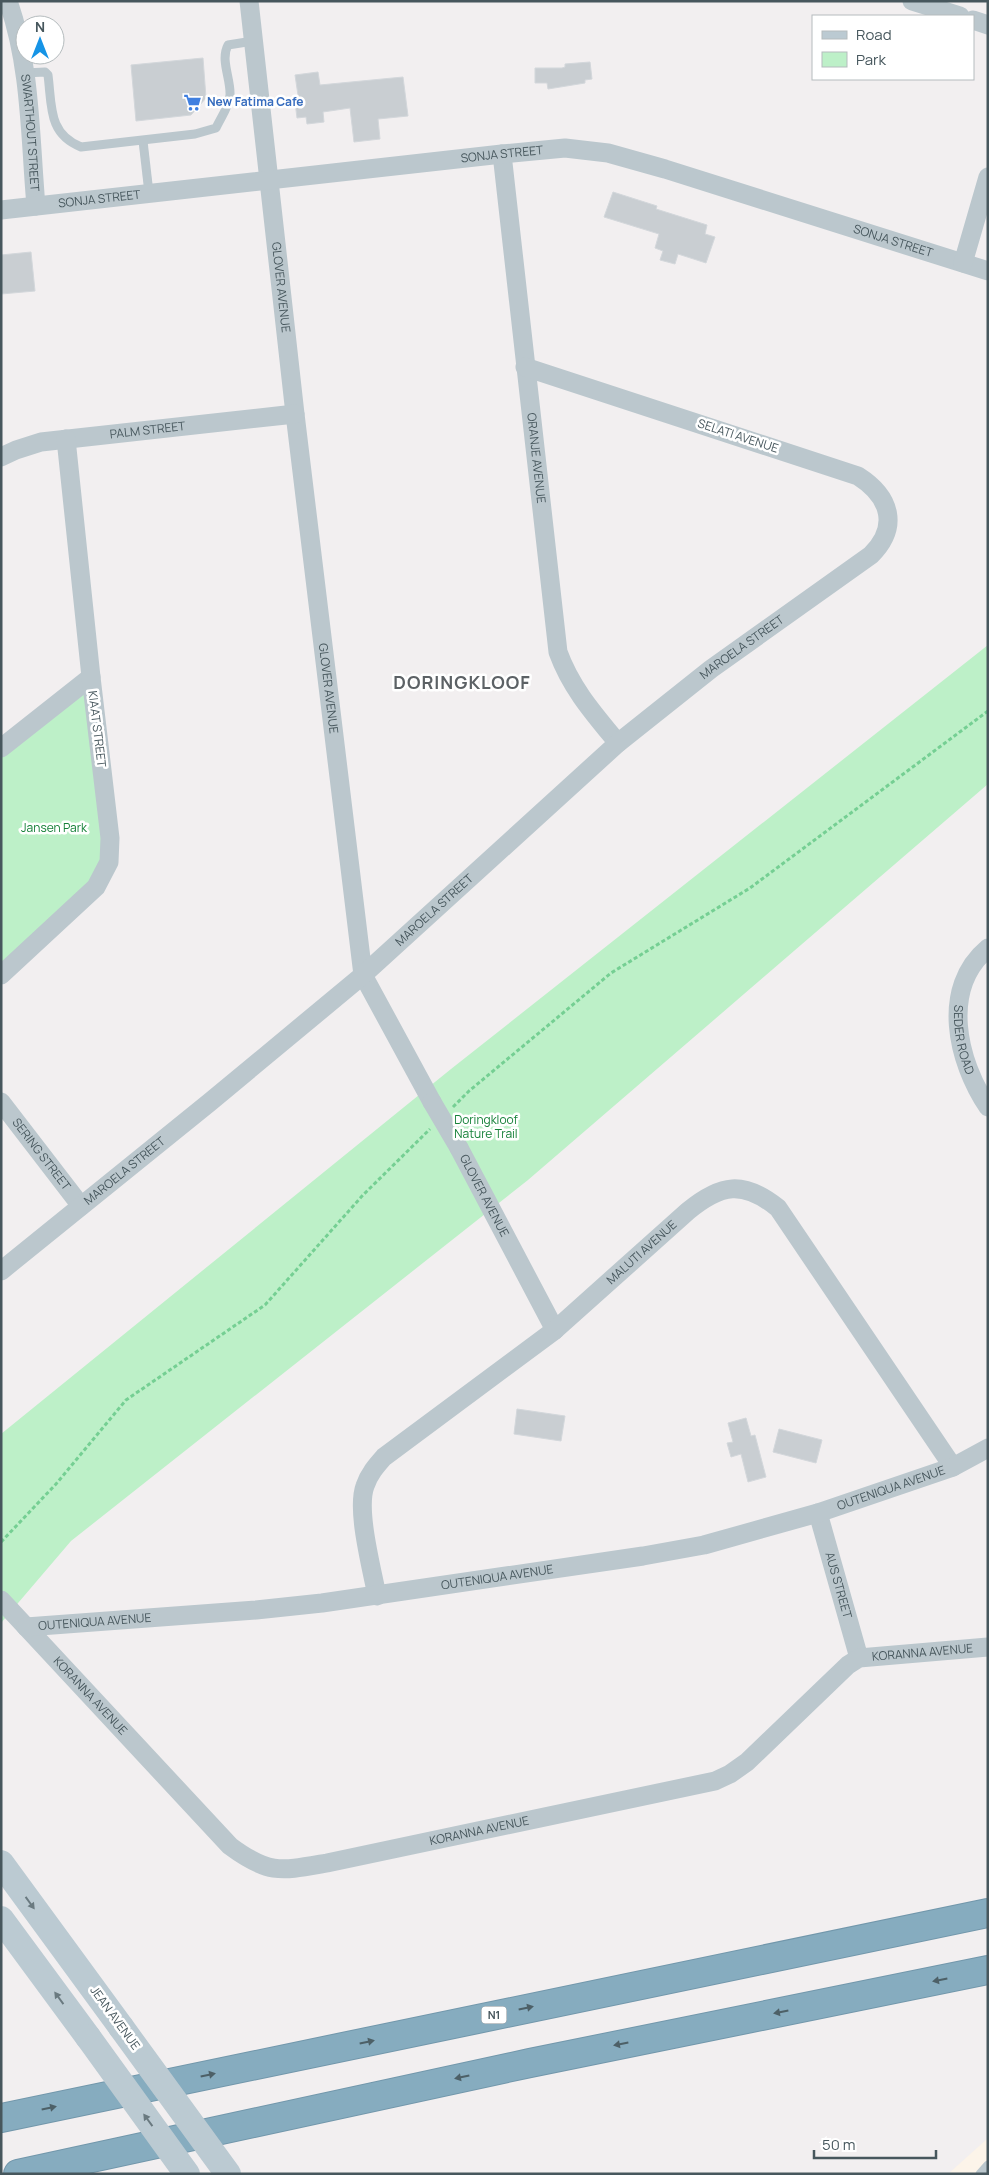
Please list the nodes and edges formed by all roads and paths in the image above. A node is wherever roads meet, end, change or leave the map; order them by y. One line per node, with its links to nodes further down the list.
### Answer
1 (8, 1): 8 (street, SWARTHOUT STREET)
2 (248, 1): 7 (street, GLOVER AVENUE)
3 (912, 1): 4 (street)
4 (957, 15)
5 (974, 20): 6 (street)
6 (988, 25)
7 (253, 41): 9 (lane); 12 (street, GLOVER AVENUE)
8 (25, 73): 9 (lane); 14 (street, SWARTHOUT STREET)
9 (143, 141): 13 (lane)
10 (502, 154): 12 (street, SONJA STREET); 16 (street, SONJA STREET); 18 (street, ORANJE AVENUE)
11 (988, 177): 16 (street)
12 (270, 181): 13 (street, SONJA STREET); 19 (street, GLOVER AVENUE)
13 (149, 193): 14 (street, SONJA STREET)
14 (36, 206): 15 (street, SONJA STREET)
15 (1, 210)
16 (963, 263): 17 (street, SONJA STREET)
17 (988, 271)
18 (525, 367): 22 (street, SELATI AVENUE); 25 (street, ORANJE AVENUE)
19 (295, 414): 20 (street, PALM STREET); 29 (street, GLOVER AVENUE)
20 (66, 439): 21 (street, PALM STREET); 23 (street, KIAAT STREET)
21 (1, 457)
22 (871, 555): 25 (street, MAROELA STREET)
23 (91, 677): 26 (street); 28 (street, KIAAT STREET)
24 (988, 711): 31 (path)
25 (618, 743): 29 (street, MAROELA STREET)
26 (1, 748)
27 (988, 948): 32 (street, SEDER ROAD)
28 (1, 975)
29 (363, 975): 31 (street, GLOVER AVENUE); 34 (street, MAROELA STREET)
30 (1, 1102): 34 (street, SERING STREET)
31 (440, 1107): 36 (street, GLOVER AVENUE, bridge)
32 (988, 1107)
33 (434, 1126): 40 (path)
34 (81, 1206): 35 (street, MAROELA STREET)
35 (1, 1271)
36 (555, 1330): 38 (street, MALUTI AVENUE); 41 (street, MALUTI AVENUE)
37 (988, 1448): 38 (street, OUTENIQUA AVENUE)
38 (953, 1467): 39 (street, OUTENIQUA AVENUE)
39 (818, 1513): 41 (street, OUTENIQUA AVENUE); 45 (street, AUS STREET)
40 (1, 1542)
41 (378, 1596): 43 (street, OUTENIQUA AVENUE)
42 (1, 1600): 43 (street, OUTENIQUA AVENUE)
43 (26, 1627): 45 (street, KORANNA AVENUE)
44 (988, 1648): 45 (street, KORANNA AVENUE)
45 (859, 1658)
46 (1, 1863): 54 (main road, JEAN AVENUE, one-way to 54, bridge)
47 (988, 1913): 50 (highway, N1, one-way to 47)
48 (1, 1919): 53 (main road, one-way to 48, bridge)
49 (988, 1970): 52 (highway, one-way to 52)
50 (1, 2118)
51 (988, 2165): 55 (lane)
52 (18, 2174)
53 (187, 2174)
54 (228, 2174)
55 (980, 2174)

